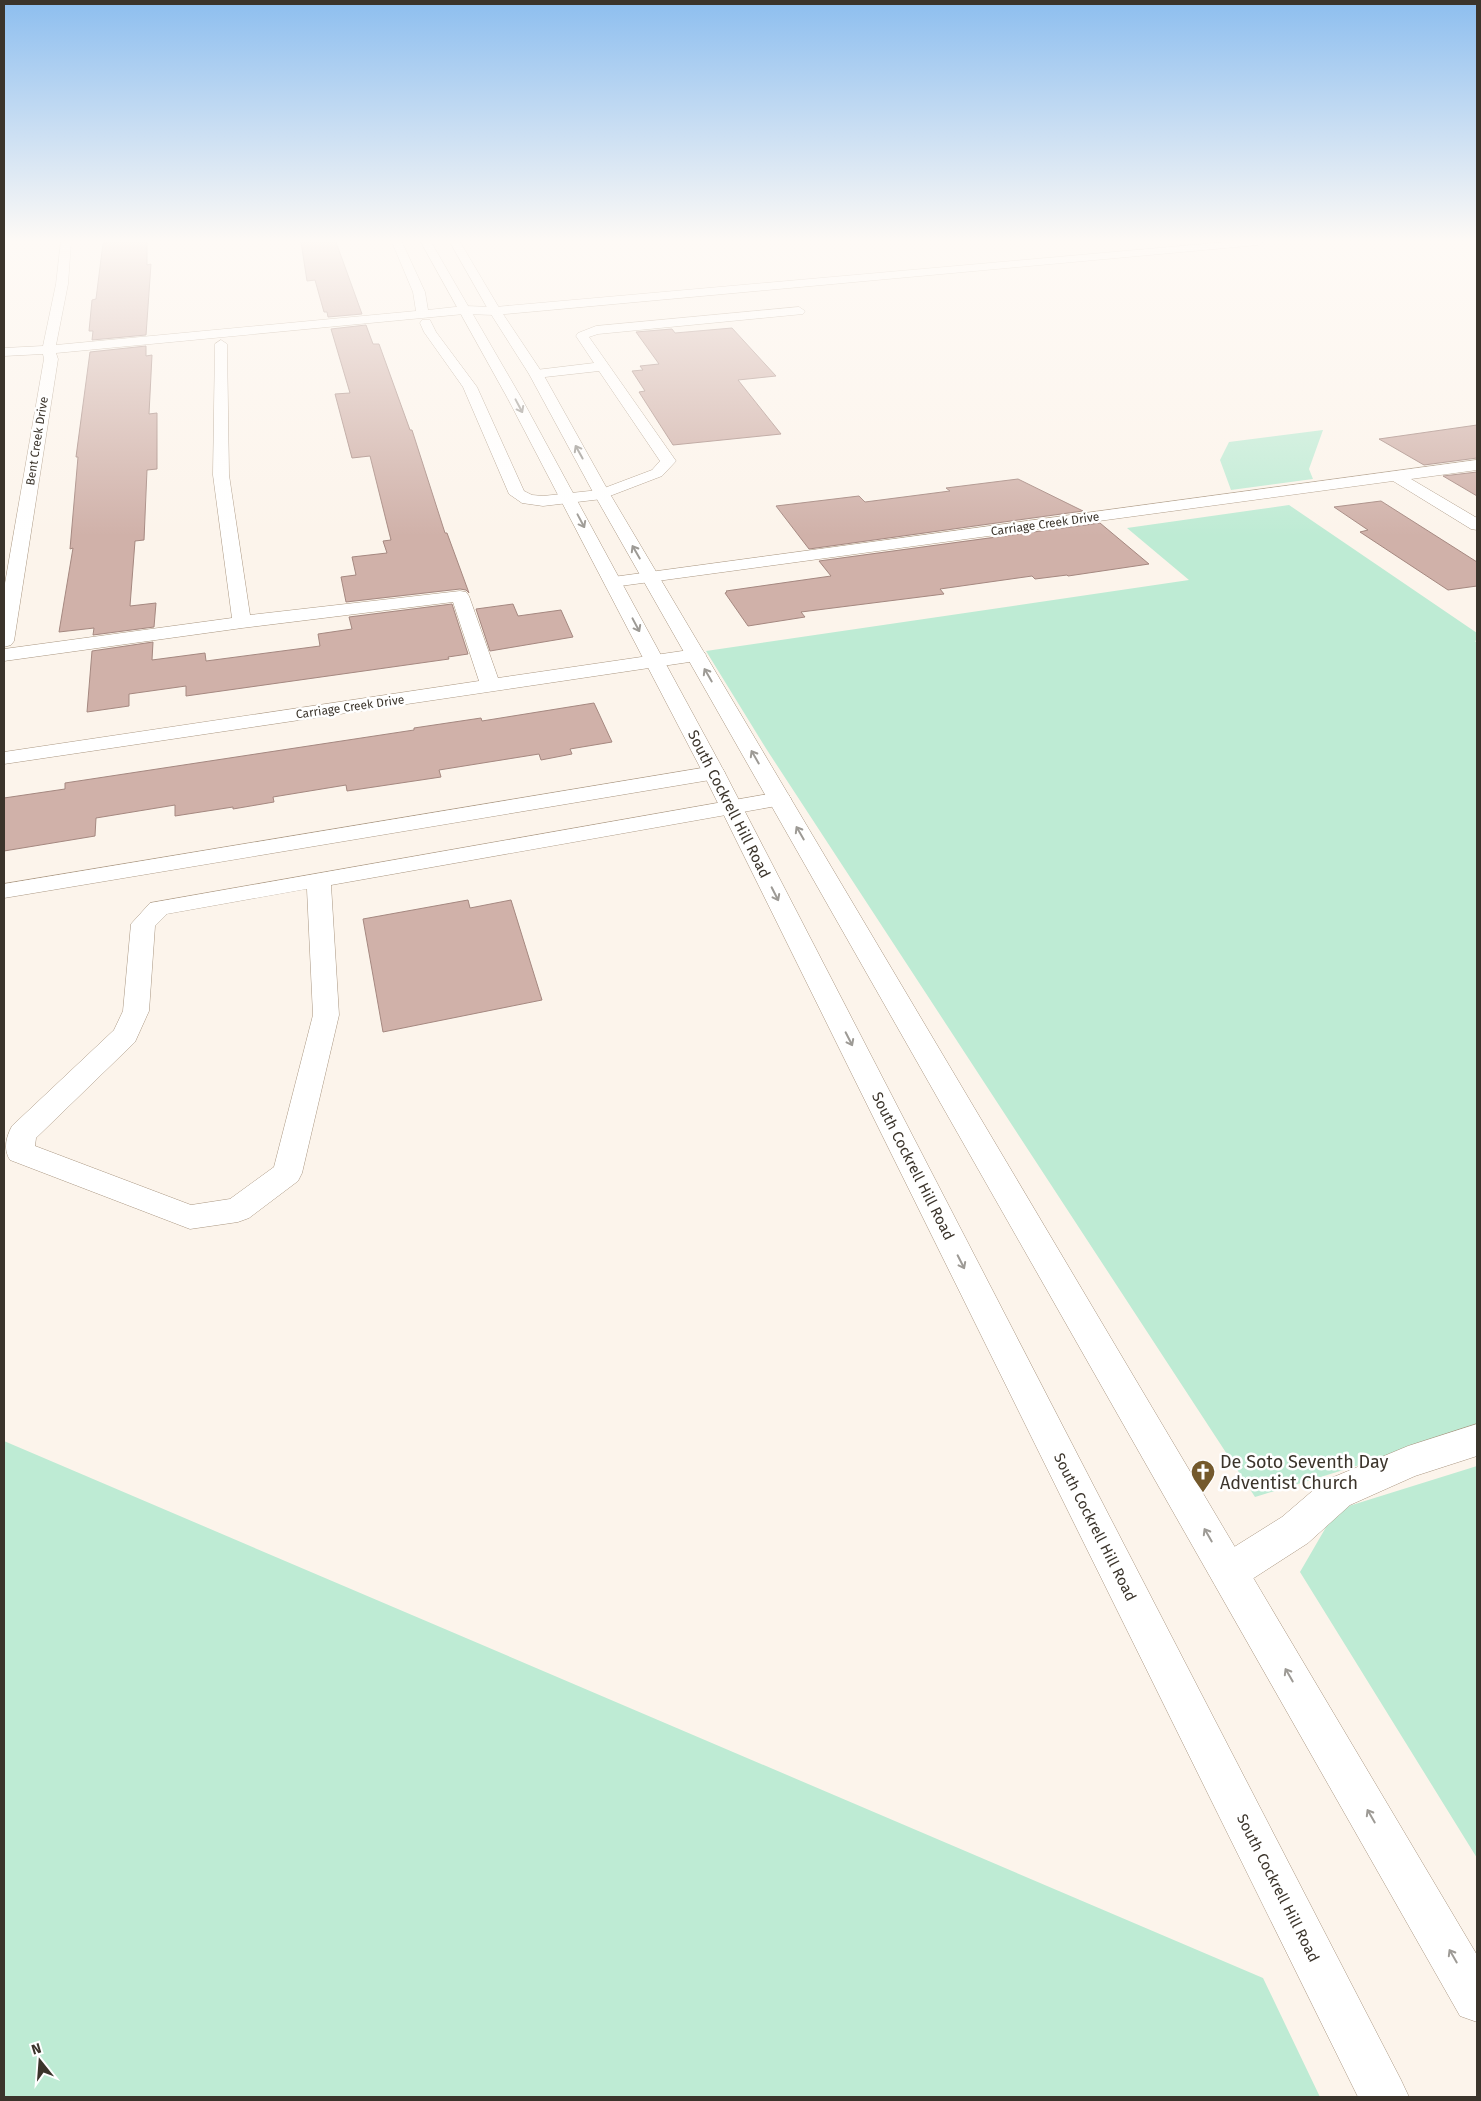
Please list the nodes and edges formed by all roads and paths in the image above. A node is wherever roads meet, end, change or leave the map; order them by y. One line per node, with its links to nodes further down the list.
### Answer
1 (53, 340): 10 (street, Bent Creek Drive)
2 (206, 340): 10 (street)
3 (253, 340): 8 (street)
4 (436, 340): 17 (street)
5 (481, 340): 17 (street, South Cockrell Hill Road, one-way to 17)
6 (514, 340): 13 (street)
7 (585, 340): 12 (street)
8 (221, 344): 10 (street); 21 (street)
9 (4, 352): 10 (street)
10 (50, 355): 11 (street); 22 (street, Bent Creek Drive)
11 (4, 363)
12 (604, 366): 13 (street); 16 (street)
13 (536, 374): 16 (street, one-way to 13)
14 (1477, 465): 15 (street, Carriage Creek Drive)
15 (1395, 476): 18 (street); 19 (street, Carriage Creek Drive)
16 (602, 494): 17 (street); 19 (street, one-way to 16)
17 (568, 498): 20 (street, South Cockrell Hill Road, one-way to 20)
18 (1477, 525)
19 (651, 577): 20 (street, Carriage Creek Drive); 24 (street)
20 (613, 582): 25 (street, South Cockrell Hill Road, one-way to 25)
21 (242, 622): 23 (street); 26 (street)
22 (4, 641)
23 (4, 655)
24 (696, 655): 25 (street, Carriage Creek Drive); 29 (street, one-way to 24)
25 (655, 661): 26 (street, Carriage Creek Drive); 28 (street, South Cockrell Hill Road)
26 (491, 686): 27 (street, Carriage Creek Drive)
27 (4, 758)
28 (714, 773): 30 (street, South Cockrell Hill Road); 32 (street)
29 (780, 799): 30 (street); 34 (street, one-way to 29)
30 (732, 808): 31 (street); 36 (street, South Cockrell Hill Road, one-way to 36)
31 (319, 880): 31 (street)
32 (4, 891)
33 (1477, 1440): 34 (street)
34 (1230, 1572): 35 (street, one-way to 34)
35 (1477, 1998)
36 (1384, 2097)

